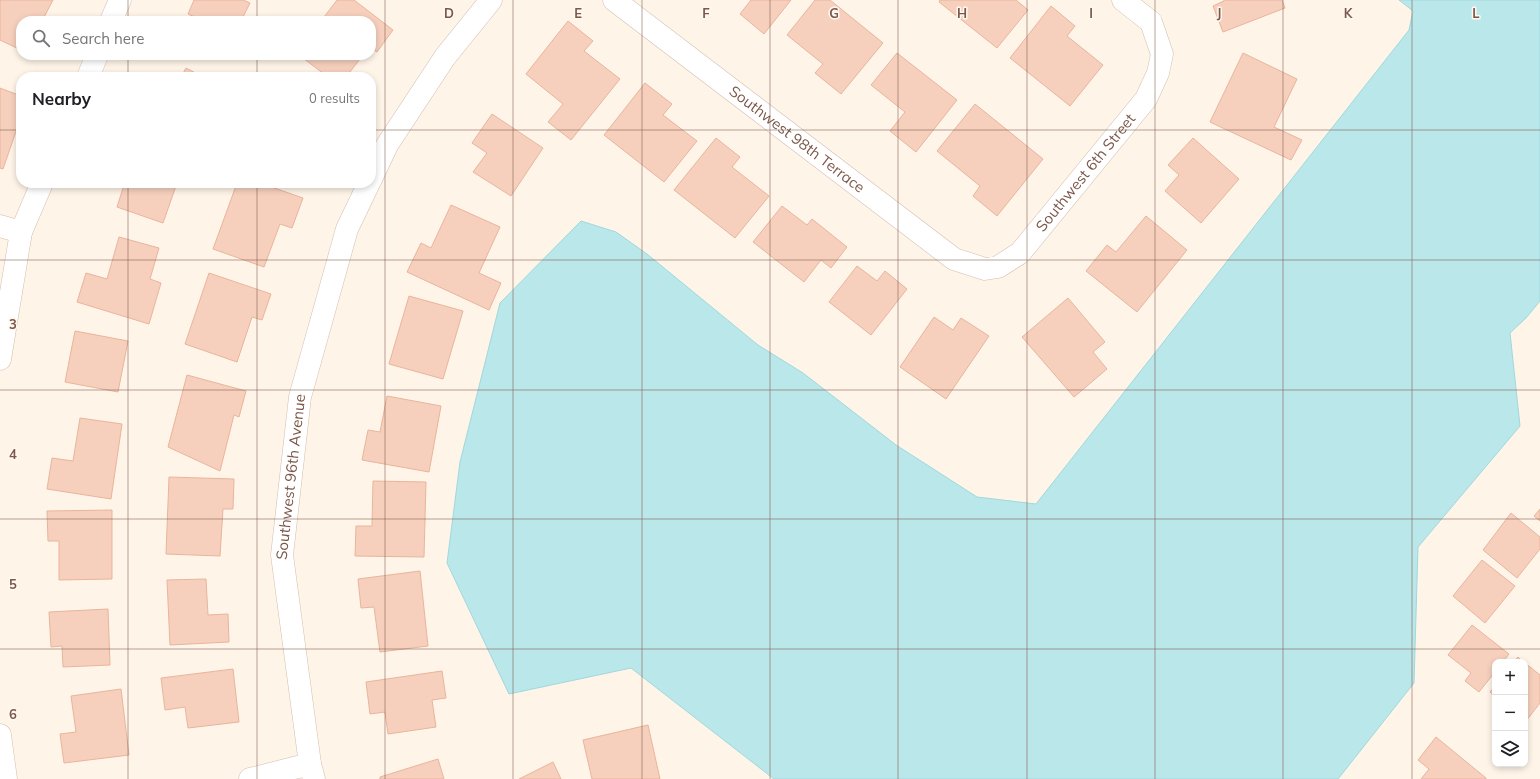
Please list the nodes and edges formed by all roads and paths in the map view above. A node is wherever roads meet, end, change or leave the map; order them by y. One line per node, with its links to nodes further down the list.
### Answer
1 (120, 0): 5 (street)
2 (491, 0): 8 (street)
3 (614, 0): 13 (street, Southwest 98th Terrace)
4 (1123, 0): 13 (street, Southwest 6th Street)
5 (113, 16)
6 (95, 60): 7 (street)
7 (90, 72)
8 (376, 168)
9 (40, 188): 12 (street)
10 (367, 188): 16 (street, Southwest 96th Avenue)
11 (0, 226): 12 (street)
12 (21, 232): 14 (street)
13 (985, 269)
14 (0, 359)
15 (0, 735): 17 (street)
16 (312, 772): 18 (street)
17 (6, 779)
18 (250, 779)

